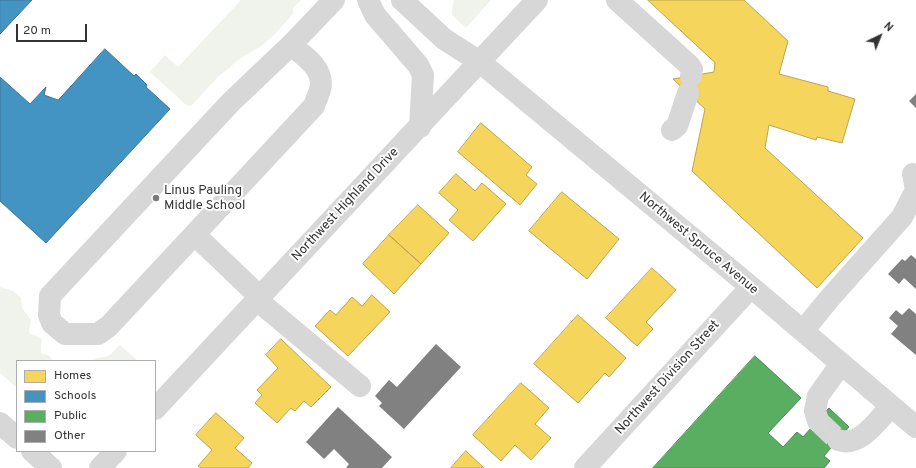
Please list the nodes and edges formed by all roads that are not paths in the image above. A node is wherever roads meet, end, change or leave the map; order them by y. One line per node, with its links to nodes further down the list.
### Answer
1 (334, 0): 6 (street)
2 (368, 0): 8 (street)
3 (402, 0): 7 (street, Northwest Spruce Avenue)
4 (537, 0): 7 (street, Northwest Highland Drive)
5 (616, 0): 9 (street)
6 (291, 45): 11 (street); 11 (street)
7 (480, 62): 8 (street, Northwest Highland Drive); 12 (street, Northwest Spruce Avenue)
8 (420, 127): 13 (street, Northwest Highland Drive)
9 (672, 130)
10 (913, 174): 14 (street)
11 (195, 235): 13 (street)
12 (751, 287): 14 (street, Northwest Spruce Avenue); 28 (street, Northwest Division Street)
13 (258, 299): 16 (street); 18 (street, Northwest Highland Drive)
14 (803, 331): 15 (street, Northwest Spruce Avenue)
15 (841, 364): 17 (street, Northwest Spruce Avenue); 19 (street)
16 (360, 386)
17 (891, 406): 21 (street, Northwest Spruce Avenue); 23 (street)
18 (156, 408)
19 (818, 421)
20 (0, 423): 22 (street)
21 (916, 427)
22 (16, 437)
23 (838, 440)
24 (33, 452): 26 (street)
25 (115, 452): 27 (street)
26 (50, 468)
27 (100, 468)
28 (585, 468)

